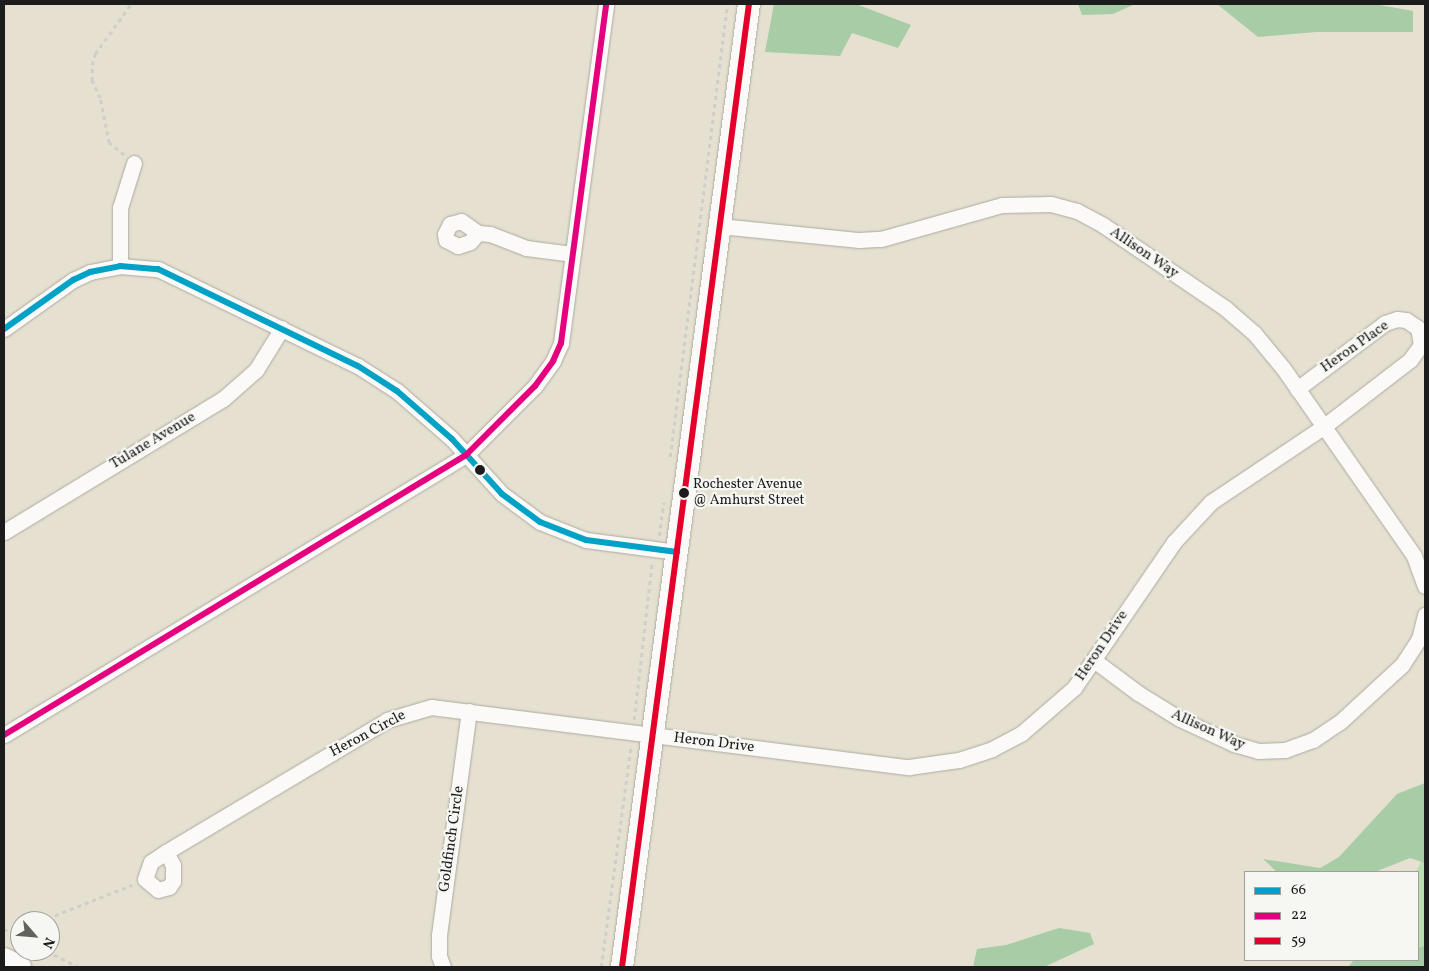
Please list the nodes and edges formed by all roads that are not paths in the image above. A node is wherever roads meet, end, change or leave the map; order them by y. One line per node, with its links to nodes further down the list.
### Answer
1 (606, 4): 6 (street)
2 (749, 4): 4 (main road)
3 (129, 159): 7 (street)
4 (720, 226): 10 (street, Allison Way); 14 (main road)
5 (478, 233): 6 (street)
6 (572, 254): 12 (street)
7 (120, 266): 8 (street); 9 (street)
8 (282, 328): 12 (street); 13 (street, Tulane Avenue)
9 (4, 329)
10 (1297, 389): 11 (street, Allison Way); 11 (street, Heron Place)
11 (1323, 427): 15 (street, Allison Way); 17 (street, Heron Drive)
12 (466, 455): 14 (street); 20 (street)
13 (4, 532)
14 (667, 551): 19 (main road)
15 (1425, 586)
16 (1425, 615): 17 (street, Allison Way)
17 (1095, 661): 19 (street, Heron Drive)
18 (469, 711): 19 (street, Heron Circle); 21 (street, Heron Circle); 24 (street, Goldfinch Circle)
19 (643, 733): 25 (main road)
20 (4, 735)
21 (166, 852)
22 (4, 959): 23 (main road)
23 (20, 967)
24 (443, 967)
25 (622, 967)

